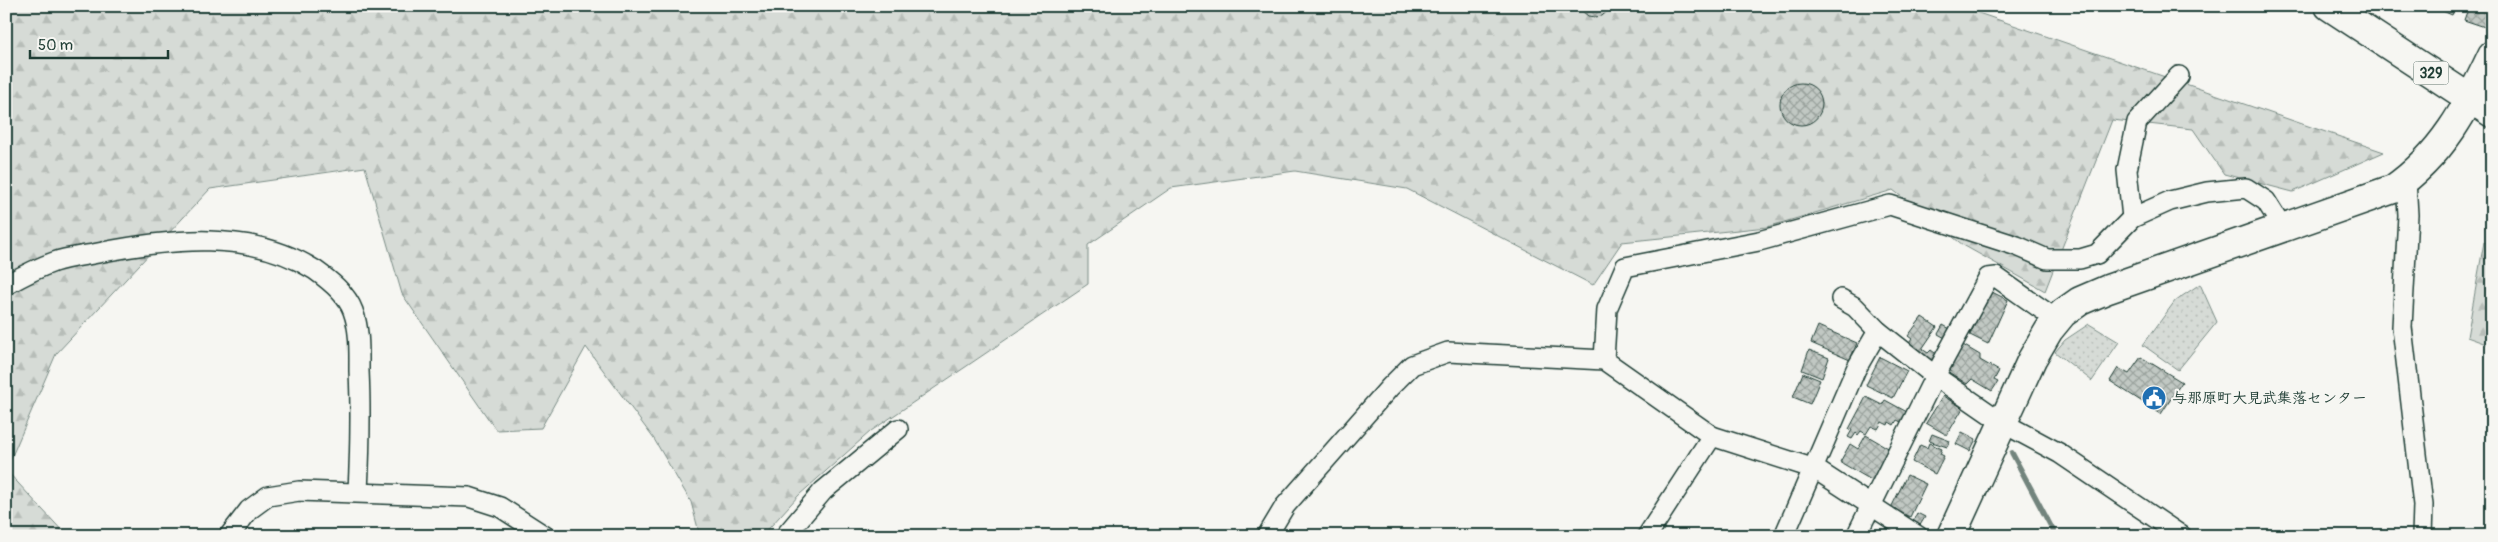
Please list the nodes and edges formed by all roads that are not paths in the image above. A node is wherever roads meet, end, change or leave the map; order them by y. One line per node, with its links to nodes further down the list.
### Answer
1 (2329, 6): 4 (main road, 329)
2 (2492, 55): 4 (main road)
3 (2180, 76): 6 (street)
4 (2481, 106): 5 (main road)
5 (2406, 180): 7 (main road); 30 (street)
6 (2132, 218): 7 (street); 12 (street)
7 (2283, 228): 10 (main road)
8 (6, 285): 18 (street)
9 (1840, 299): 11 (street)
10 (2057, 320): 13 (street); 14 (main road)
11 (1878, 331): 13 (street); 17 (street)
12 (1604, 360): 16 (street); 23 (street)
13 (1935, 376): 14 (street); 19 (street)
14 (2003, 423): 28 (main road); 29 (street)
15 (898, 429): 22 (street)
16 (1712, 436): 17 (street); 24 (street)
17 (1815, 469): 19 (street); 25 (street)
18 (358, 492): 20 (street); 21 (street)
19 (1872, 504): 26 (street); 27 (street)
20 (229, 536)
21 (544, 536)
22 (786, 536)
23 (1267, 536)
24 (1647, 536)
25 (1784, 536)
26 (1856, 536)
27 (1918, 536)
28 (1951, 536)
29 (2182, 536)
30 (2422, 536)

